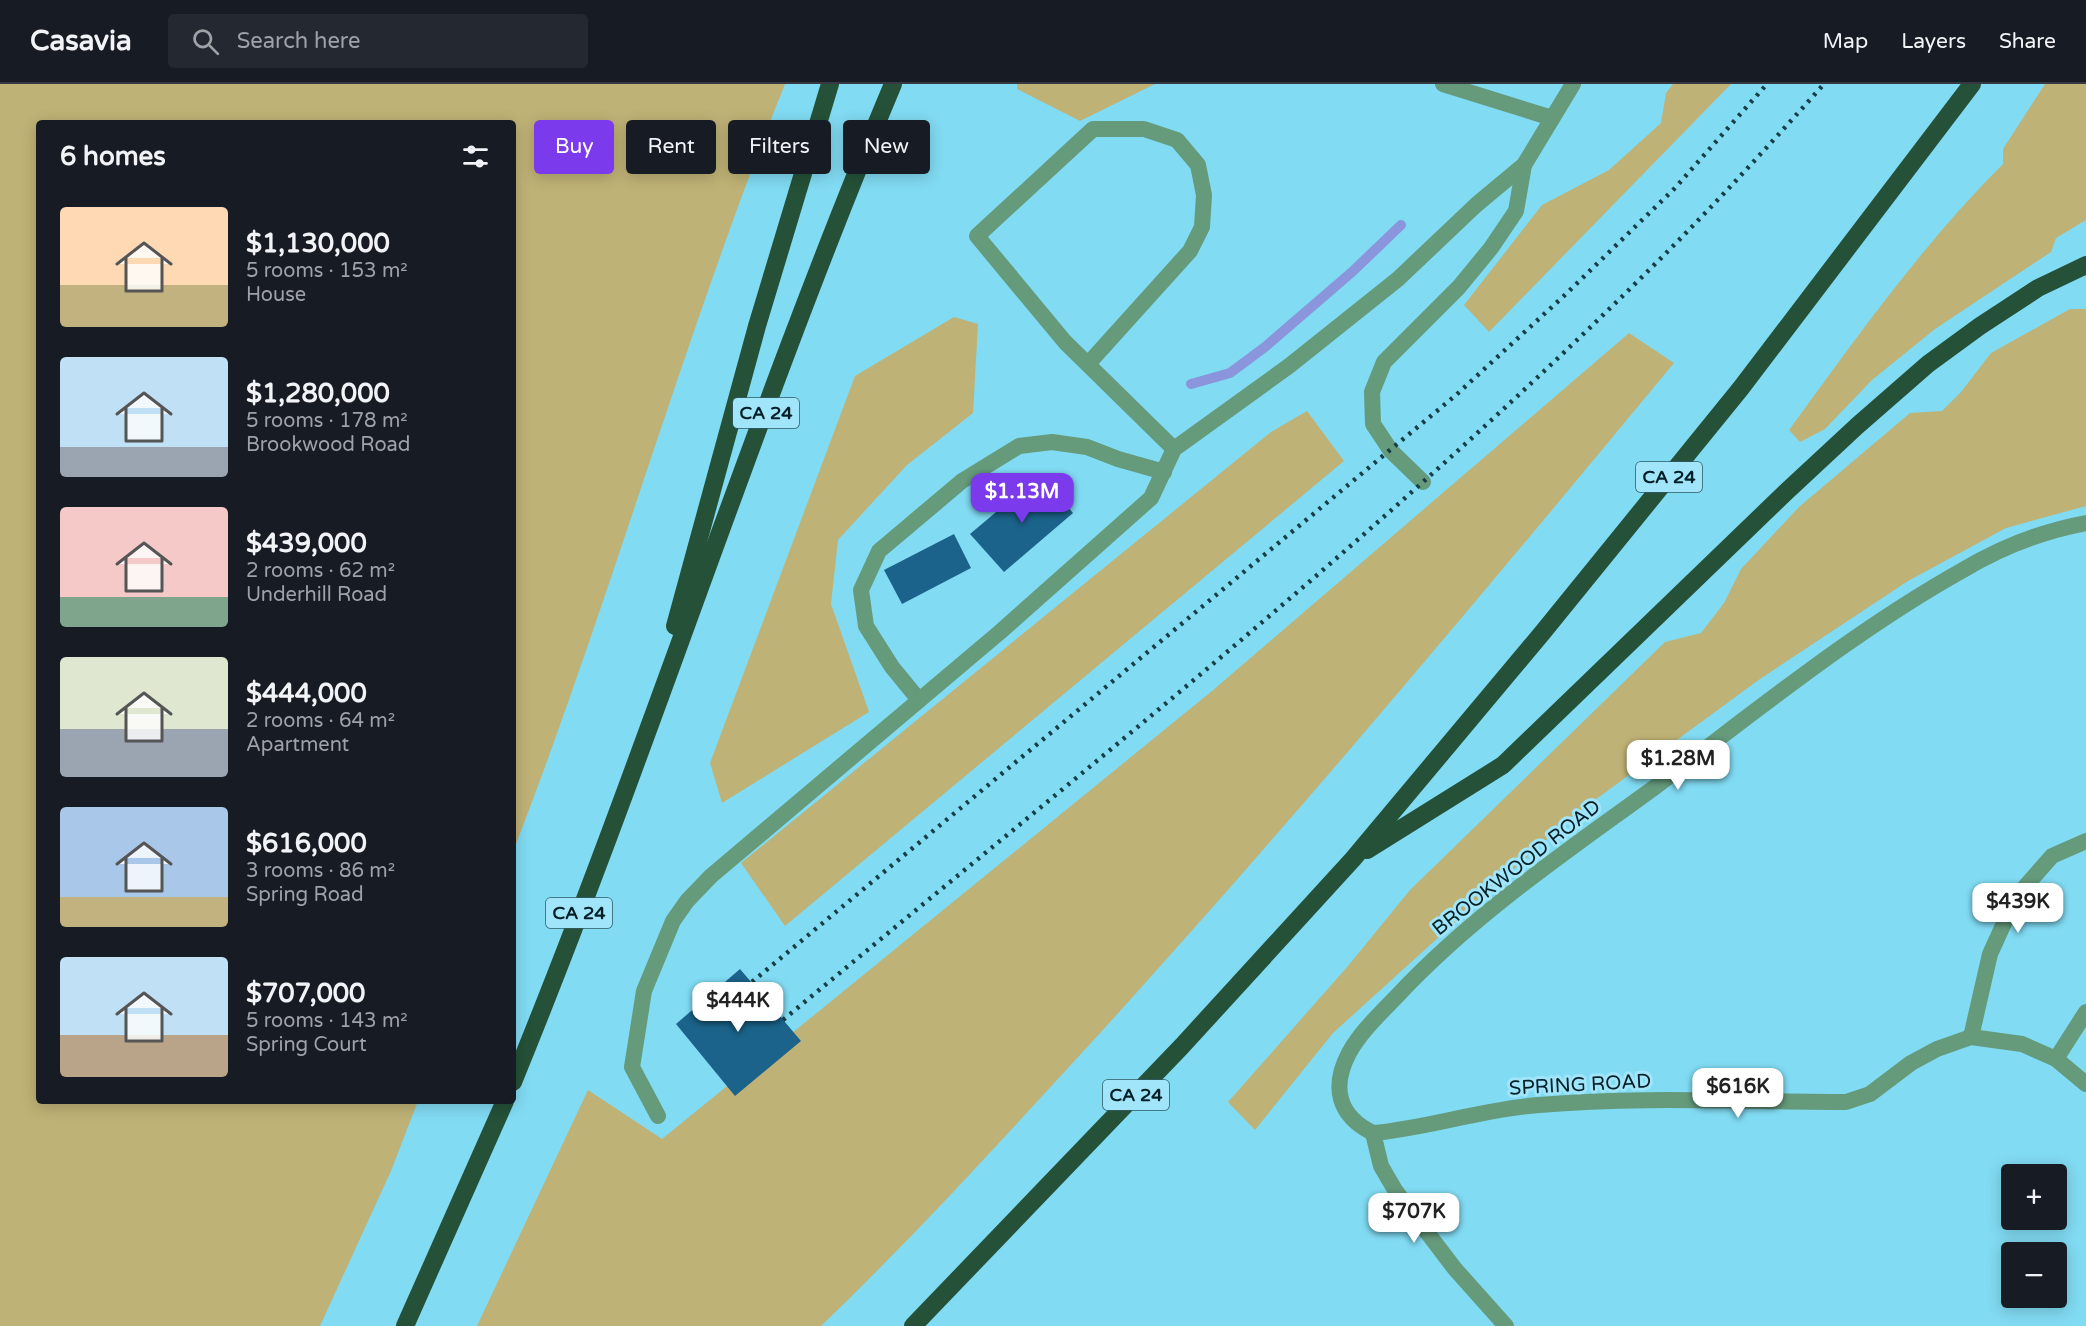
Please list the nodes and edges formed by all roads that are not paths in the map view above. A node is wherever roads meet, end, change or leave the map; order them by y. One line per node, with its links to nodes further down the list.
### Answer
1 (830, 84): 15 (highway)
2 (893, 84): 15 (highway, CA 24)
3 (1443, 84): 6 (street)
4 (1573, 84): 6 (street)
5 (1972, 84): 17 (highway, CA 24)
6 (1552, 118): 7 (street)
7 (1524, 165): 10 (street); 12 (street)
8 (2086, 265): 17 (highway)
9 (1088, 364): 9 (street); 10 (street)
10 (1174, 449): 11 (street)
11 (1164, 472): 14 (street); 14 (street)
12 (1423, 482)
13 (2086, 523): 25 (street, BROOKWOOD ROAD)
14 (919, 700): 24 (street)
15 (643, 743): 21 (highway, CA 24)
16 (2086, 841): 19 (street)
17 (1353, 859): 27 (highway, CA 24)
18 (2086, 1012): 20 (street)
19 (1971, 1037): 20 (street, SPRING ROAD); 25 (street, SPRING ROAD)
20 (2056, 1059): 22 (street, SPRING ROAD)
21 (516, 1074)
22 (2086, 1084)
23 (504, 1104): 26 (highway)
24 (658, 1116)
25 (1373, 1133): 28 (street)
26 (405, 1326)
27 (913, 1326)
28 (1506, 1326)

